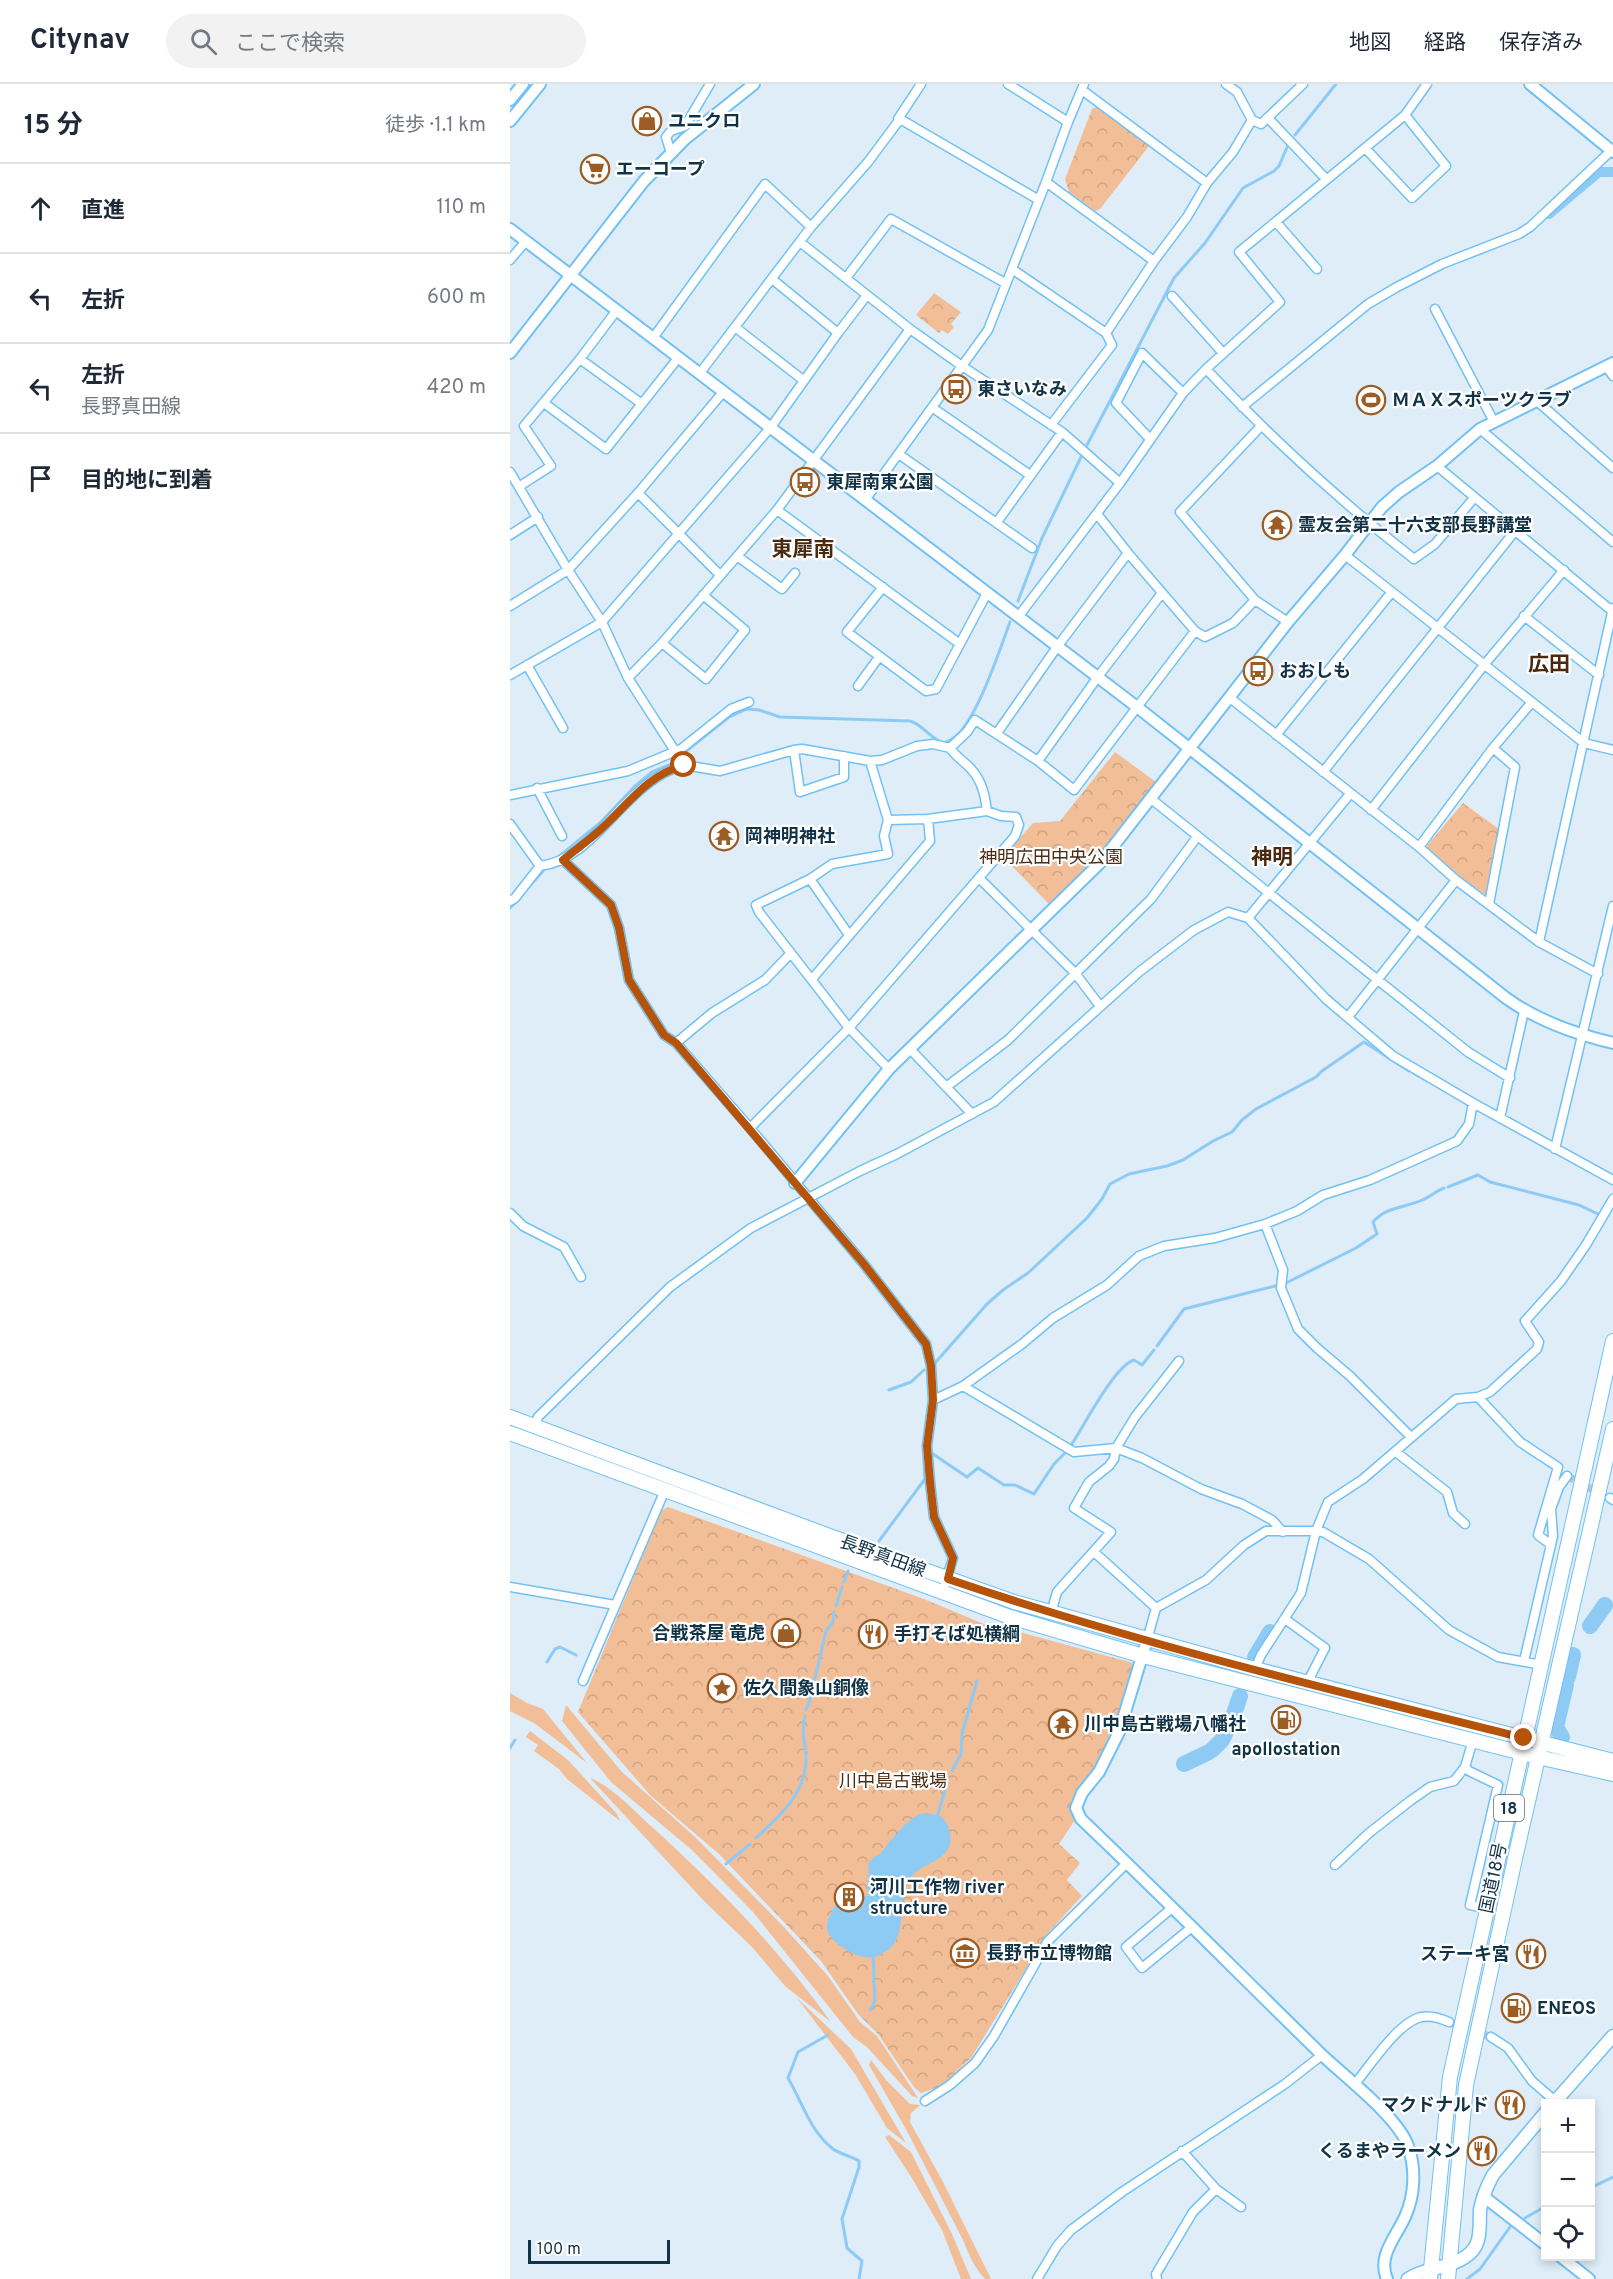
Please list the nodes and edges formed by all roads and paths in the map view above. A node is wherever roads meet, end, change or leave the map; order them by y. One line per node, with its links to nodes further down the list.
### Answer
1 (523, 84): 12 (street)
2 (540, 84): 17 (street)
3 (710, 84): 21 (street)
4 (754, 84): 21 (street)
5 (921, 84): 14 (street)
6 (1008, 84): 18 (street)
7 (1226, 84): 16 (street)
8 (1304, 84): 15 (street)
9 (1427, 84): 13 (street)
10 (1530, 84): 20 (street)
11 (1083, 87): 18 (street); 24 (street)
12 (510, 99)
13 (1405, 115): 19 (street); 19 (street)
14 (900, 118): 25 (street); 27 (street)
15 (1268, 118): 16 (street); 22 (street)
16 (1252, 120): 24 (street)
17 (510, 121)
18 (1068, 122): 23 (street)
19 (1365, 148): 22 (street)
20 (1612, 150): 64 (street)
21 (671, 153): 35 (street)
22 (1326, 179): 26 (street)
23 (1046, 182): 25 (street); 32 (street)
24 (1207, 183): 32 (street)
25 (1039, 200): 33 (street)
26 (1276, 222): 34 (street); 48 (street)
27 (811, 227): 30 (street); 47 (street)
28 (510, 229): 29 (street)
29 (526, 241): 31 (street); 35 (street)
30 (800, 242): 36 (street); 37 (street)
31 (510, 260)
32 (1154, 261): 46 (street)
33 (1012, 269): 38 (street); 46 (street)
34 (1317, 269)
35 (571, 276): 42 (street); 49 (street)
36 (846, 278): 38 (street); 39 (street)
37 (772, 279): 43 (street); 45 (street)
38 (1005, 283): 53 (street)
39 (867, 295): 44 (street); 45 (street)
40 (1172, 296): 48 (street)
41 (1435, 309): 65 (street)
42 (617, 310): 47 (street); 51 (street)
43 (735, 327): 55 (street); 57 (street)
44 (910, 329): 53 (street); 73 (street)
45 (838, 333): 57 (street)
46 (1106, 333): 66 (street)
47 (653, 338): 50 (street)
48 (1223, 352): 54 (street)
49 (510, 354)
50 (679, 357): 55 (street); 62 (street)
51 (580, 359): 61 (street); 62 (street)
52 (1610, 364): 56 (street); 60 (street)
53 (962, 366): 63 (street); 66 (street)
54 (1206, 369): 59 (street); 64 (street)
55 (700, 373): 58 (street)
56 (1613, 376)
57 (804, 380): 68 (street)
58 (724, 391): 68 (street); 80 (street)
59 (1183, 393): 71 (street); 71 (street)
60 (1537, 401): 65 (street); 75 (street)
61 (544, 403): 62 (street); 79 (street)
62 (642, 404)
63 (933, 408): 72 (street); 77 (street)
64 (1242, 408): 67 (street)
65 (1494, 422): 69 (street)
66 (1051, 425): 70 (street)
67 (1261, 426): 87 (street); 105 (street)
68 (771, 427): 73 (street); 90 (street)
69 (1480, 429): 74 (street); 91 (street)
70 (1062, 432): 77 (street); 78 (street)
71 (1150, 439): 78 (street)
72 (900, 455): 82 (street); 86 (street)
73 (814, 460): 82 (street); 83 (street)
74 (1437, 466): 81 (street); 87 (street)
75 (1613, 468)
76 (510, 472): 79 (street)
77 (1030, 475): 86 (street)
78 (1120, 483): 84 (street)
79 (520, 486): 85 (street)
80 (638, 493): 90 (street); 96 (street)
81 (1474, 498): 87 (street); 88 (street)
82 (865, 501): 101 (street)
83 (777, 510): 95 (street); 100 (street)
84 (1096, 514): 93 (street); 109 (street)
85 (538, 517): 89 (street); 96 (street)
86 (997, 522): 92 (street)
87 (1368, 523): 94 (street)
88 (1515, 531): 97 (street); 112 (street)
89 (510, 535)
90 (679, 535): 99 (street); 110 (street)
91 (1613, 542)
92 (1032, 548)
93 (1128, 553): 102 (street); 116 (street)
94 (1345, 555): 103 (street); 111 (street)
95 (737, 556): 98 (street); 99 (street)
96 (568, 570): 106 (street); 110 (street)
97 (1564, 570): 107 (street); 108 (street)
98 (795, 573)
99 (720, 575): 104 (street)
100 (884, 587): 115 (street); 117 (street)
101 (987, 593): 109 (street); 115 (street)
102 (1162, 593): 113 (street); 123 (street)
103 (1391, 593): 112 (street); 131 (street)
104 (703, 595): 114 (street); 114 (street)
105 (1255, 600): 111 (street); 113 (street)
106 (510, 606)
107 (1613, 610): 121 (street)
108 (1524, 616): 119 (street); 121 (street)
109 (1018, 617): 116 (street)
110 (602, 622): 118 (street); 122 (street)
111 (1288, 622): 125 (street)
112 (1437, 628): 119 (street); 143 (street)
113 (1195, 631): 128 (street)
114 (662, 643): 122 (street)
115 (960, 644): 117 (street)
116 (1057, 647): 123 (street); 130 (street)
117 (879, 657): 124 (street)
118 (527, 665): 120 (street); 129 (street)
119 (1484, 665): 127 (street); 148 (street)
120 (510, 675)
121 (1599, 675): 132 (street)
122 (628, 678): 136 (street)
123 (1097, 678): 128 (street); 141 (street)
124 (858, 686)
125 (1230, 699): 131 (street); 134 (street)
126 (749, 702): 136 (street)
127 (1532, 702): 132 (street); 135 (street)
128 (1137, 707): 134 (street); 141 (street)
129 (564, 728)
130 (997, 733): 133 (street); 141 (street)
131 (1276, 735): 143 (street)
132 (1584, 743): 138 (street); 170 (street)
133 (950, 748): 140 (street); 149 (street)
134 (1190, 748): 147 (street); 155 (street)
135 (1493, 748): 156 (street); 164 (street)
136 (675, 750): 142 (street); 144 (street)
137 (794, 750): 139 (street); 139 (street); 142 (street)
138 (1613, 750)
139 (844, 756): 140 (street)
140 (870, 761): 151 (street)
141 (1038, 761)
142 (684, 765): 157 (street)
143 (1323, 772): 145 (street)
144 (537, 788): 146 (street); 153 (street)
145 (1350, 794): 148 (street); 155 (street)
146 (510, 795)
147 (1150, 798): 154 (street); 168 (street)
148 (1371, 810): 156 (street)
149 (987, 811): 150 (street); 159 (street)
150 (928, 819): 151 (street); 169 (street)
151 (888, 820): 160 (street)
152 (510, 824): 158 (street)
153 (562, 836)
154 (1197, 837): 162 (street); 172 (street)
155 (1310, 843): 162 (street); 167 (street)
156 (1419, 847): 161 (street)
157 (563, 860): 158 (street); 181 (street)
158 (540, 866): 163 (street)
159 (978, 878): 168 (street); 179 (street)
160 (810, 879): 169 (street); 171 (street)
161 (1456, 880): 164 (street); 167 (street)
162 (1269, 894): 166 (street); 175 (street)
163 (510, 901)
164 (1489, 904): 170 (street)
165 (1613, 906): 173 (street)
166 (1248, 918): 176 (street); 178 (street)
167 (1417, 929): 175 (street); 177 (street)
168 (1032, 930): 172 (street); 183 (street)
169 (849, 935): 174 (street)
170 (1539, 942): 173 (street)
171 (791, 953): 174 (street); 181 (street)
172 (1075, 973): 176 (street); 186 (street)
173 (1598, 974): 180 (street)
174 (812, 979): 179 (street)
175 (1377, 979): 178 (street); 185 (street)
176 (1100, 1006): 188 (street)
177 (1524, 1011): 180 (street); 185 (street)
178 (1348, 1017): 187 (street)
179 (849, 1028): 184 (street); 190 (street)
180 (1584, 1036): 182 (street); 191 (street)
181 (676, 1043): 190 (street)
182 (1613, 1043)
183 (911, 1050): 184 (street); 186 (street)
184 (890, 1069): 193 (street)
185 (1510, 1078): 189 (street)
186 (946, 1087): 188 (street)
187 (1473, 1103): 189 (street); 197 (street)
188 (972, 1114): 194 (street)
189 (1500, 1118): 191 (street)
190 (750, 1128): 193 (street)
191 (1556, 1149): 192 (street)
192 (1613, 1180)
193 (795, 1183): 194 (street)
194 (809, 1199): 203 (street); 205 (street)
195 (1613, 1199): 202 (street)
196 (510, 1214): 198 (street)
197 (1265, 1224): 201 (street); 208 (street)
198 (581, 1277)
199 (1613, 1341): 229 (main road, 国道18号 / 18)
200 (1179, 1361): 210 (street)
201 (963, 1386): 203 (street); 210 (street)
202 (1478, 1398): 208 (street); 217 (street)
203 (933, 1400): 219 (street)
204 (510, 1417): 205 (main road, 長野真田線)
205 (535, 1425): 209 (street); 219 (main road, 長野真田線)
206 (1613, 1429): 235 (main road, 国道18号 / 18)
207 (510, 1433): 209 (main road, 長野真田線)
208 (1411, 1437): 211 (street)
209 (529, 1440): 213 (main road, 長野真田線)
210 (1116, 1448): 216 (street); 218 (street)
211 (1396, 1452): 214 (street); 215 (street)
212 (1567, 1476): 217 (street)
213 (665, 1490): 221 (main road, 長野真田線); 222 (street)
214 (1465, 1524)
215 (1316, 1531): 216 (street); 225 (street); 228 (street)
216 (1283, 1532): 223 (street)
217 (1551, 1545): 228 (street)
218 (1094, 1552): 223 (street); 224 (street)
219 (948, 1579): 221 (street); 224 (main road, 長野真田線)
220 (510, 1587): 222 (street)
221 (942, 1594): 227 (main road, 長野真田線)
222 (615, 1605): 231 (street)
223 (1156, 1608): 226 (street)
224 (1052, 1613): 226 (main road, 長野真田線)
225 (1285, 1619): 230 (street); 232 (street)
226 (1147, 1640): 227 (street); 230 (main road, 長野真田線)
227 (1143, 1656): 234 (main road, 長野真田線); 240 (street)
228 (1524, 1661): 229 (street)
229 (1542, 1665): 233 (main road, 国道18号 / 18)
230 (1255, 1670): 232 (main road, 長野真田線)
231 (583, 1681)
232 (1307, 1683): 233 (main road, 長野真田線)
233 (1524, 1738): 235 (main road, 長野真田線); 236 (main road, 国道18号 / 18)
234 (1473, 1740): 236 (main road, 長野真田線); 238 (street)
235 (1540, 1750): 236 (main road, 長野真田線); 237 (main road, 長野真田線); 239 (main road, 長野真田線); 260 (main road, 国道18号 / 18)
236 (1521, 1753): 243 (main road, 国道18号 / 18)
237 (1613, 1761)
238 (1465, 1767): 241 (street); 243 (street)
239 (1613, 1774)
240 (1127, 1863): 242 (street); 252 (street)
241 (1335, 1864)
242 (1172, 1908): 244 (street); 244 (street)
243 (1486, 1909): 261 (main road, 国道18号 / 18)
244 (1192, 1927): 248 (street)
245 (1449, 2022): 249 (street)
246 (1613, 2036): 251 (main road)
247 (1491, 2037): 250 (street)
248 (1323, 2055): 249 (street); 254 (street)
249 (1354, 2085): 264 (street)
250 (1551, 2099)
251 (1557, 2099)
252 (925, 2101)
253 (1541, 2117): 256 (main road)
254 (1182, 2151): 255 (street); 262 (street)
255 (1216, 2189): 257 (street); 263 (street)
256 (1483, 2196): 258 (street); 260 (main road)
257 (1241, 2206)
258 (1541, 2242)
259 (1566, 2261): 267 (street)
260 (1449, 2264): 261 (main road); 266 (main road, 国道18号 / 18)
261 (1430, 2273): 265 (main road)
262 (1038, 2279)
263 (1157, 2279)
264 (1387, 2279)
265 (1408, 2279)
266 (1448, 2279)
267 (1589, 2279)

